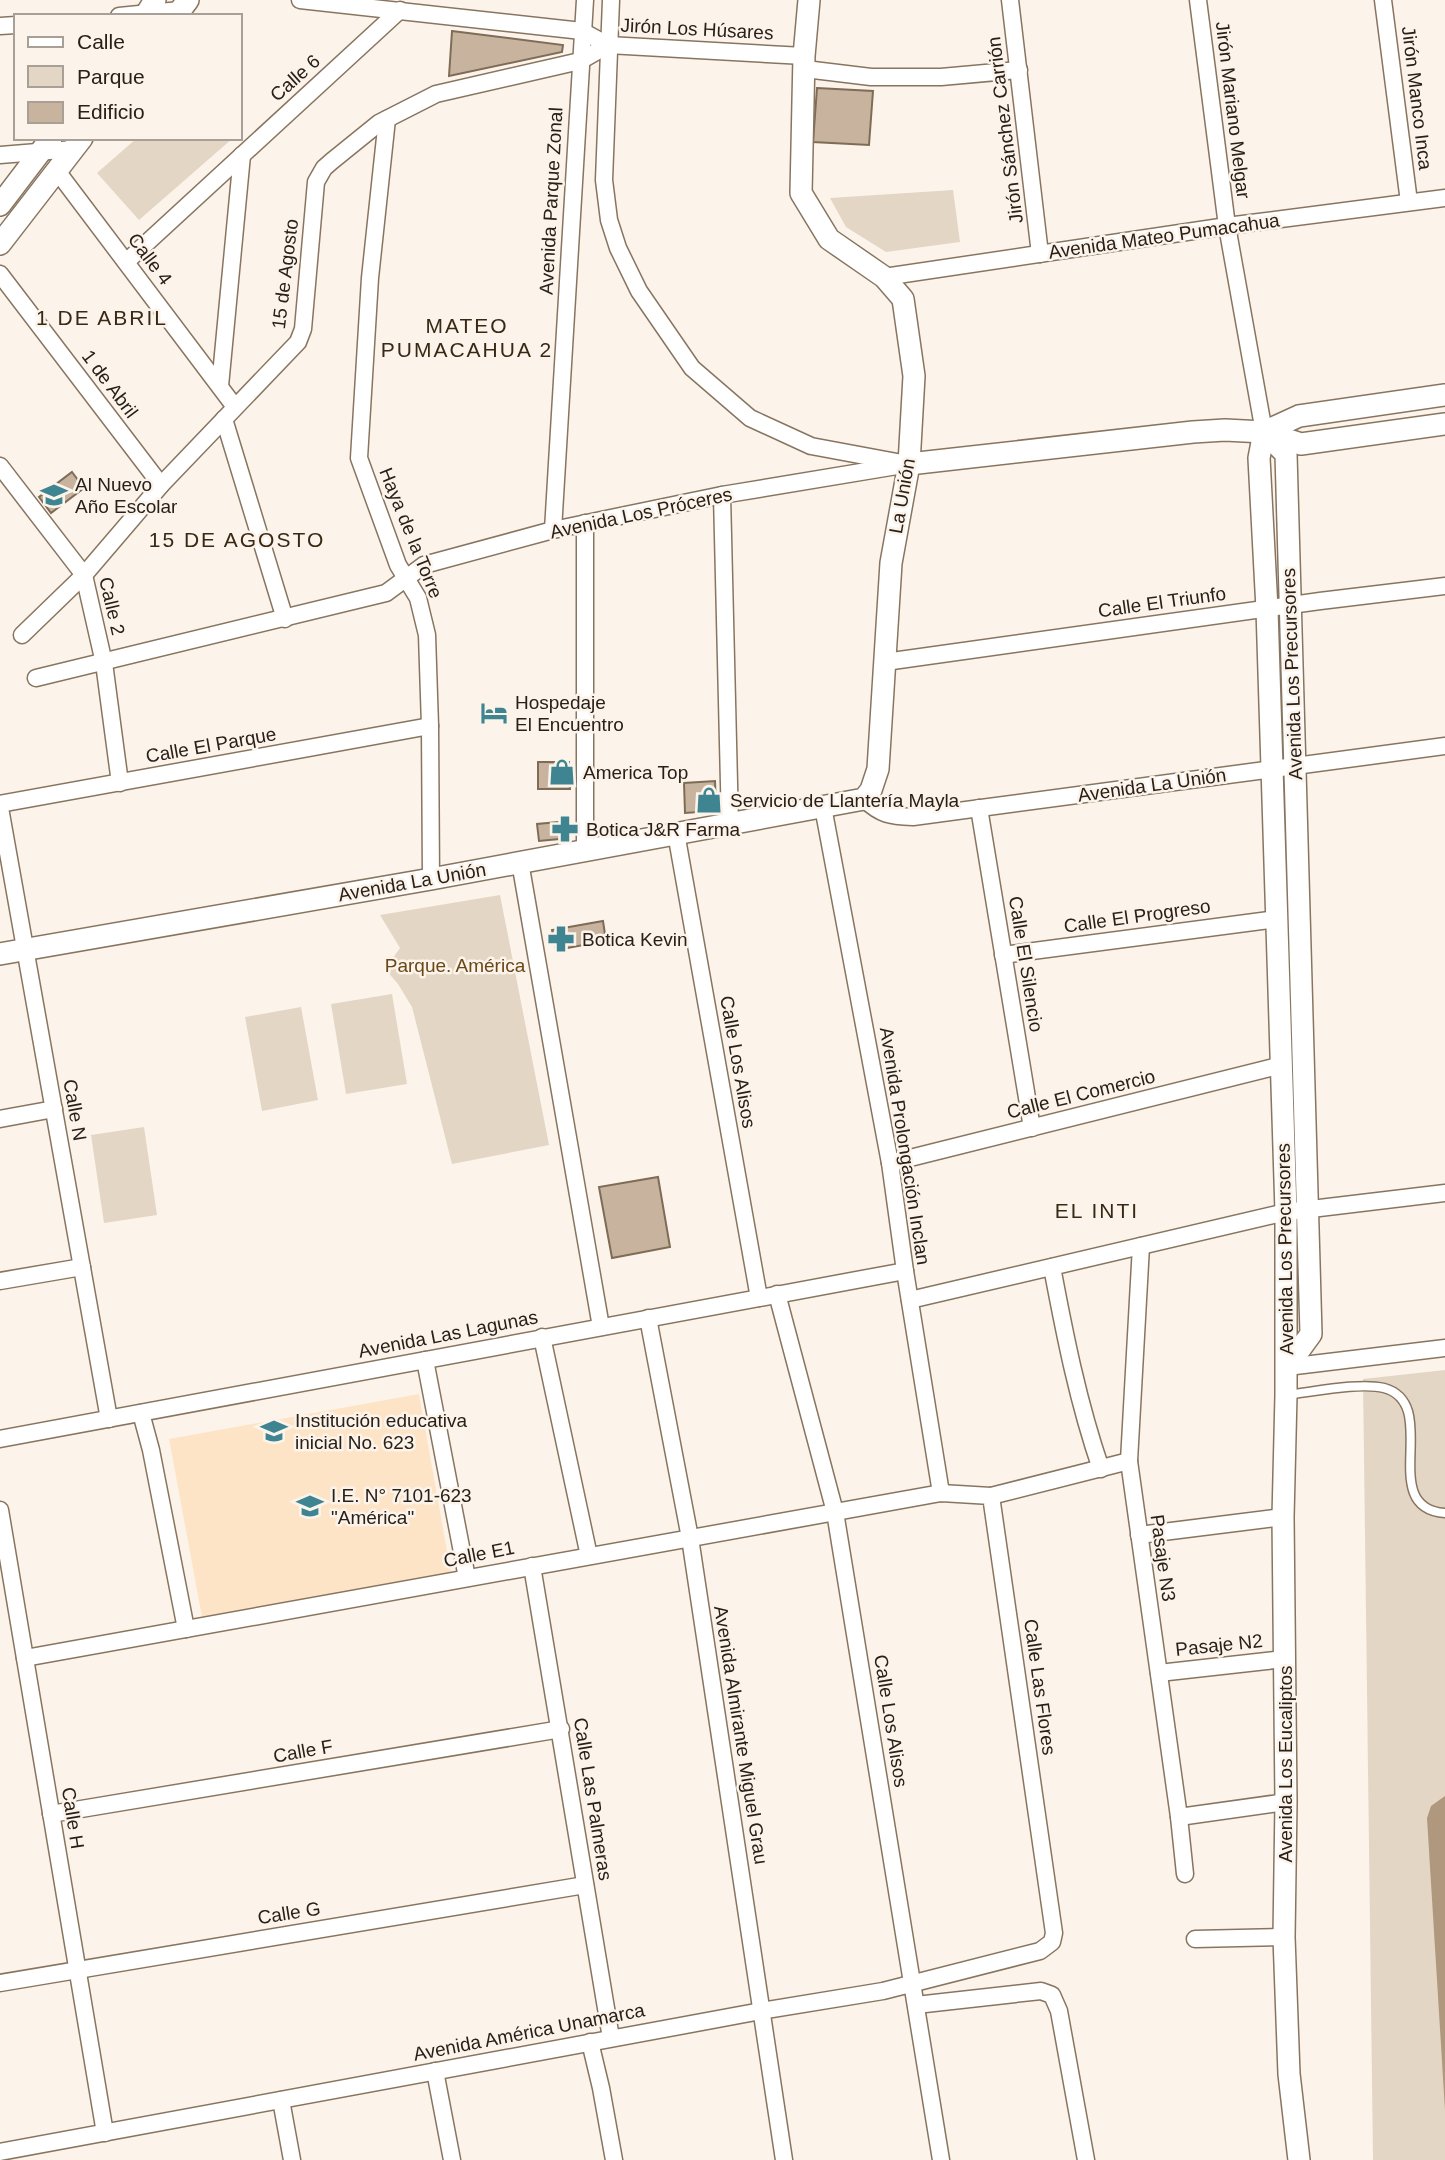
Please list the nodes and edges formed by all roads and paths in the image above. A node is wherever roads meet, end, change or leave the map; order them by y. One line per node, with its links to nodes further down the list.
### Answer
1 (300, 0): 10 (street, Jirón Los Húsares)
2 (584, 0): 12 (street, Avenida Parque Zonal)
3 (611, 0): 13 (street)
4 (808, 0): 15 (street)
5 (1010, 0): 16 (street, Jirón Sánchez Carrión)
6 (1198, 0): 26 (street, Jirón Mariano Melgar)
7 (1383, 0): 24 (street, Jirón Manco Inca)
8 (182, 9): 9 (street)
9 (149, 10): 11 (street)
10 (400, 10): 12 (street, Jirón Los Húsares); 21 (street, Calle 6)
11 (129, 14)
12 (582, 31): 13 (street, Jirón Los Húsares); 14 (street, Avenida Parque Zonal)
13 (608, 45): 14 (street, 15 de Agosto); 15 (street, Jirón Los Húsares); 37 (street)
14 (580, 61): 17 (street, 15 de Agosto); 42 (street, Avenida Parque Zonal)
15 (805, 62): 16 (street, Jirón Los Húsares); 31 (street, La Unión)
16 (1019, 69): 28 (street, Jirón Sánchez Carrión)
17 (387, 119): 34 (street, 15 de Agosto); 44 (street, Haya de la Torre)
18 (78, 144): 19 (street); 22 (street)
19 (46, 145): 20 (street); 25 (street)
20 (0, 155)
21 (242, 155): 29 (street, Calle 6); 32 (street)
22 (57, 171): 27 (street); 29 (street, Calle 4)
23 (1445, 198): 24 (street, Avenida Mateo Pumacahua)
24 (1409, 202): 26 (street, Avenida Mateo Pumacahua)
25 (0, 205)
26 (1227, 226): 28 (street, Avenida Mateo Pumacahua); 36 (street, Avenida Los Precursores)
27 (0, 244)
28 (1041, 254): 31 (street, Avenida Mateo Pumacahua)
29 (126, 262): 32 (street, Calle 4)
30 (0, 274): 39 (street, 1 de Abril)
31 (884, 277): 37 (street, La Unión)
32 (220, 386): 34 (street, Calle 4)
33 (1445, 396): 36 (street, Avenida Los Próceres)
34 (229, 413): 39 (street, 15 de Agosto); 48 (street, Calle 4)
35 (1445, 424): 36 (street, Avenida Los Próceres)
36 (1264, 432): 37 (street, Avenida Los Próceres); 46 (street, Avenida Los Precursores); 47 (street, Avenida Los Precursores)
37 (909, 464): 40 (street, Avenida Los Próceres); 50 (street, La Unión)
38 (0, 466): 43 (street, Calle 2)
39 (161, 485): 43 (street, 15 de Agosto)
40 (722, 495): 41 (street, Avenida Los Próceres); 62 (street)
41 (585, 523): 42 (street, Avenida Los Próceres); 64 (street)
42 (553, 530): 44 (street, Avenida Los Próceres)
43 (84, 575): 49 (street, 15 de Agosto); 51 (street, Calle 2)
44 (406, 578): 48 (street, Avenida Los Próceres); 53 (street, Haya de la Torre)
45 (1445, 586): 46 (street, Calle El Triunfo)
46 (1290, 605): 47 (street, Calle El Triunfo); 55 (street, Avenida Los Precursores)
47 (1267, 609): 50 (street, Calle El Triunfo); 56 (street, Avenida Los Precursores)
48 (285, 618): 51 (street, Avenida Los Próceres)
49 (22, 635)
50 (885, 662): 58 (street, La Unión)
51 (104, 663): 52 (street, Avenida Los Próceres); 57 (street, Calle 2)
52 (36, 678)
53 (430, 726): 57 (street, Calle El Parque); 66 (street, Haya de la Torre)
54 (1445, 746): 55 (street, Avenida La Unión)
55 (1295, 766): 56 (street, Avenida La Unión); 77 (street, Avenida Los Precursores)
56 (1272, 769): 61 (street, Avenida La Unión); 67 (street, Avenida Los Precursores)
57 (120, 783): 59 (street, Calle El Parque)
58 (864, 799): 60 (street); 61 (street, Avenida La Unión)
59 (0, 806): 68 (street, Calle N)
60 (823, 807): 62 (street, Avenida La Unión); 75 (street, Avenida Prolongación Inclan)
61 (979, 808): 70 (street, Calle El Silencio)
62 (730, 824): 63 (street, Avenida La Unión)
63 (676, 833): 64 (street, Avenida La Unión); 85 (street, Calle Los Alisos)
64 (584, 850): 65 (street, Avenida La Unión)
65 (520, 863): 66 (street, Avenida La Unión); 88 (street)
66 (431, 879): 68 (street, Avenida La Unión)
67 (1277, 919): 70 (street, Calle El Progreso); 71 (street, Avenida Los Precursores)
68 (25, 949): 69 (street, Avenida La Unión); 72 (street, Calle N)
69 (0, 954)
70 (1003, 955): 74 (street, Calle El Silencio)
71 (1282, 1065): 74 (street, Calle El Comercio); 78 (street, Avenida Los Precursores)
72 (54, 1109): 73 (street); 80 (street, Calle N)
73 (0, 1119)
74 (1032, 1128): 75 (street, Calle El Comercio)
75 (890, 1163): 82 (street, Avenida Prolongación Inclan)
76 (1445, 1193): 77 (street)
77 (1308, 1209): 78 (street); 92 (street, Avenida Los Precursores)
78 (1286, 1212): 79 (street); 92 (street, Avenida Los Precursores)
79 (1141, 1246): 81 (street); 97 (street, Pasaje N3)
80 (82, 1267): 83 (street); 95 (street, Calle N)
81 (1052, 1267): 86 (street); 98 (street)
82 (905, 1271): 84 (street, Avenida Las Lagunas); 86 (street, Avenida Prolongación Inclan)
83 (0, 1282)
84 (777, 1294): 85 (street, Avenida Las Lagunas); 102 (street, Calle Los Alisos)
85 (759, 1298): 87 (street, Avenida Las Lagunas)
86 (910, 1300): 99 (street, Avenida Prolongación Inclan)
87 (648, 1318): 88 (street, Avenida Las Lagunas); 106 (street, Avenida Almirante Miguel Grau)
88 (601, 1327): 89 (street, Avenida Las Lagunas)
89 (542, 1337): 91 (street, Avenida Las Lagunas); 107 (street)
90 (1445, 1348): 92 (street)
91 (425, 1360): 94 (street, Avenida Las Lagunas); 109 (street)
92 (1287, 1367): 93 (street, Avenida Los Eucaliptos)
93 (1286, 1395): 103 (lane); 104 (street, Avenida Los Eucaliptos)
94 (141, 1413): 95 (street, Avenida Las Lagunas); 110 (street)
95 (109, 1419): 96 (street, Avenida Las Lagunas)
96 (0, 1439)
97 (1129, 1461): 98 (street); 105 (street, Pasaje N3)
98 (1101, 1469): 100 (street)
99 (941, 1493): 100 (street); 102 (street, Calle E1)
100 (991, 1496): 120 (street, Calle Las Flores)
101 (0, 1510): 111 (street, Calle H)
102 (835, 1512): 106 (street, Calle E1); 125 (street, Calle Los Alisos)
103 (1445, 1513)
104 (1283, 1517): 105 (street); 112 (street, Avenida Los Eucaliptos)
105 (1139, 1535): 113 (street, Pasaje N3)
106 (690, 1538): 107 (street, Calle E1); 127 (street, Avenida Almirante Miguel Grau)
107 (589, 1556): 108 (street, Calle E1)
108 (532, 1566): 109 (street, Calle E1); 114 (street, Calle Las Palmeras)
109 (467, 1578): 110 (street, Calle E1)
110 (186, 1629): 111 (street, Calle E1)
111 (25, 1658): 116 (street, Calle H)
112 (1284, 1659): 113 (street, Pasaje N2); 115 (street, Avenida Los Eucaliptos)
113 (1159, 1673): 117 (street, Pasaje N3)
114 (561, 1729): 116 (street, Calle F); 119 (street, Calle Las Palmeras)
115 (1286, 1802): 117 (street); 121 (street, Avenida Los Eucaliptos)
116 (51, 1814): 123 (street, Calle H)
117 (1179, 1816): 118 (street, Pasaje N3)
118 (1185, 1874)
119 (585, 1885): 123 (street, Calle G); 128 (street, Calle Las Palmeras)
120 (1054, 1933): 125 (street, Avenida América Unamarca)
121 (1284, 1937): 122 (street); 140 (street, Avenida Los Eucaliptos)
122 (1195, 1939)
123 (76, 1970): 124 (street, Calle G); 132 (street, Calle H)
124 (0, 1983)
125 (913, 1983): 126 (street, Calle Los Alisos); 127 (street, Avenida América Unamarca)
126 (916, 2005): 138 (street, Calle Los Alisos); 139 (street)
127 (761, 2011): 128 (street, Avenida América Unamarca); 137 (street, Avenida Almirante Miguel Grau)
128 (611, 2038): 129 (street, Avenida América Unamarca)
129 (590, 2042): 130 (street, Avenida América Unamarca); 136 (street)
130 (435, 2071): 131 (street, Avenida América Unamarca); 135 (street)
131 (281, 2100): 132 (street, Avenida América Unamarca); 134 (street)
132 (105, 2133): 133 (street, Avenida América Unamarca)
133 (0, 2152)
134 (292, 2160)
135 (452, 2160)
136 (614, 2160)
137 (784, 2160)
138 (941, 2160)
139 (1086, 2160)
140 (1299, 2160)

